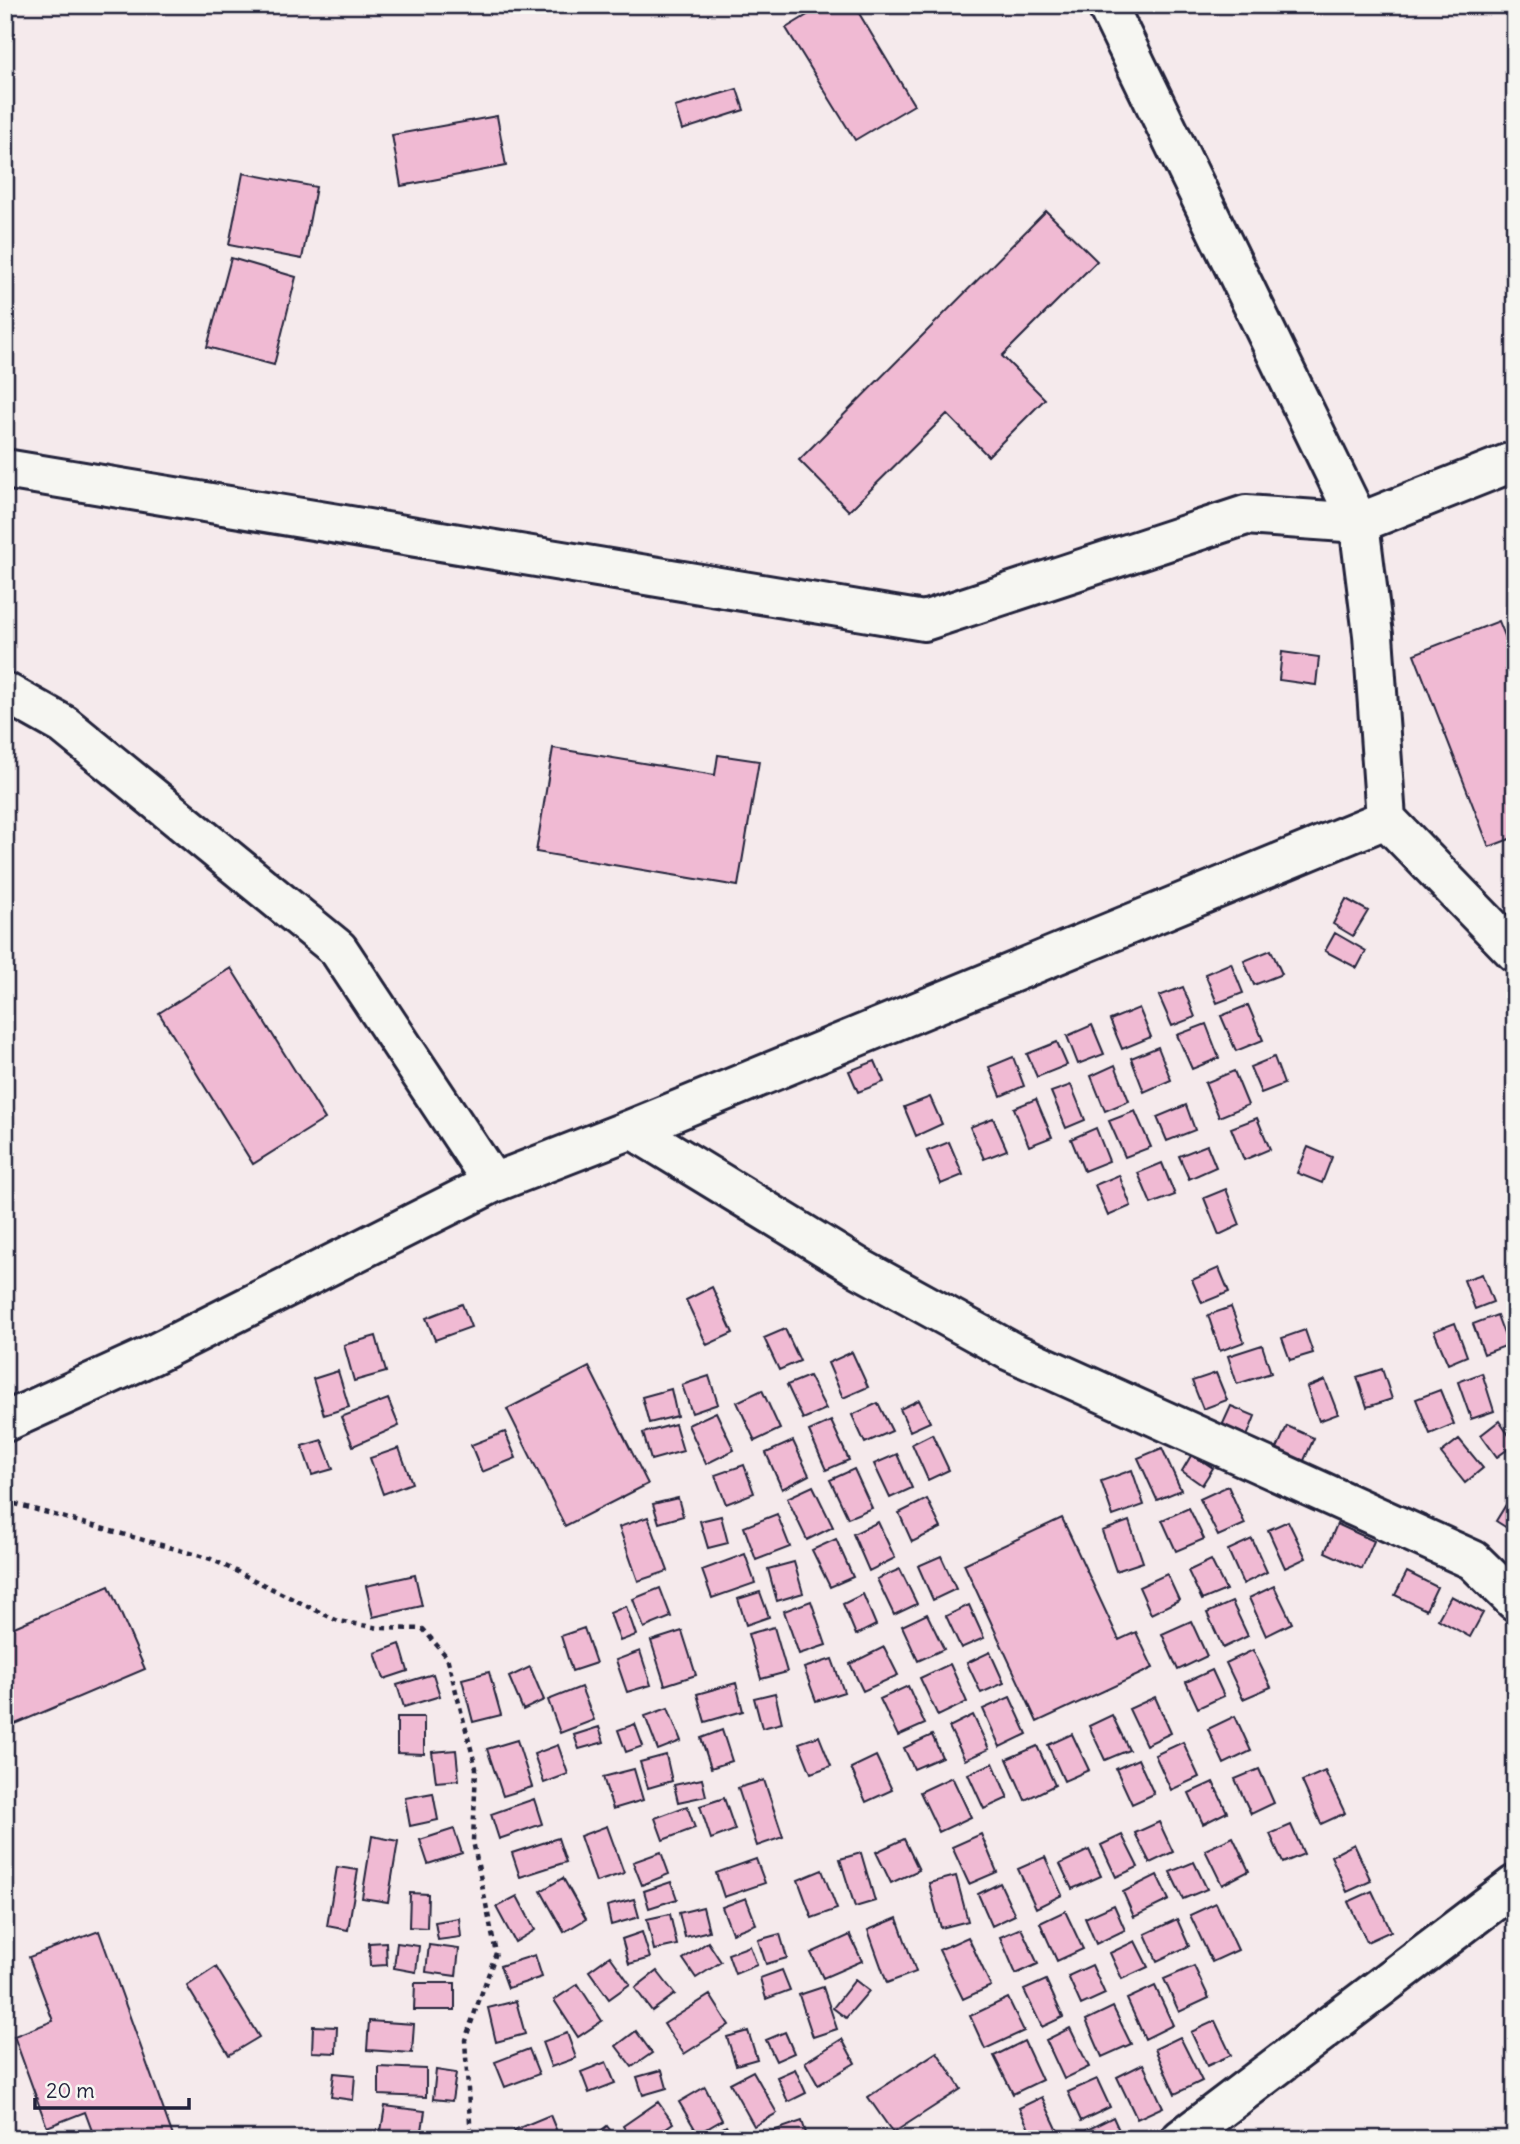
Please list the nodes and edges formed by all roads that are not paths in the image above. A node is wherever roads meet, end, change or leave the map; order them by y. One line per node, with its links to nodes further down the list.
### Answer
1 (1107, 5): 4 (street)
2 (1515, 461): 4 (street)
3 (5, 469): 4 (street)
4 (1359, 523): 6 (street)
5 (5, 692): 9 (street)
6 (1386, 819): 7 (street); 8 (street)
7 (1515, 952)
8 (632, 1129): 9 (street); 11 (street)
9 (493, 1183): 10 (street)
10 (5, 1422)
11 (1515, 1601)
12 (1515, 1885): 13 (street)
13 (1181, 2139)

